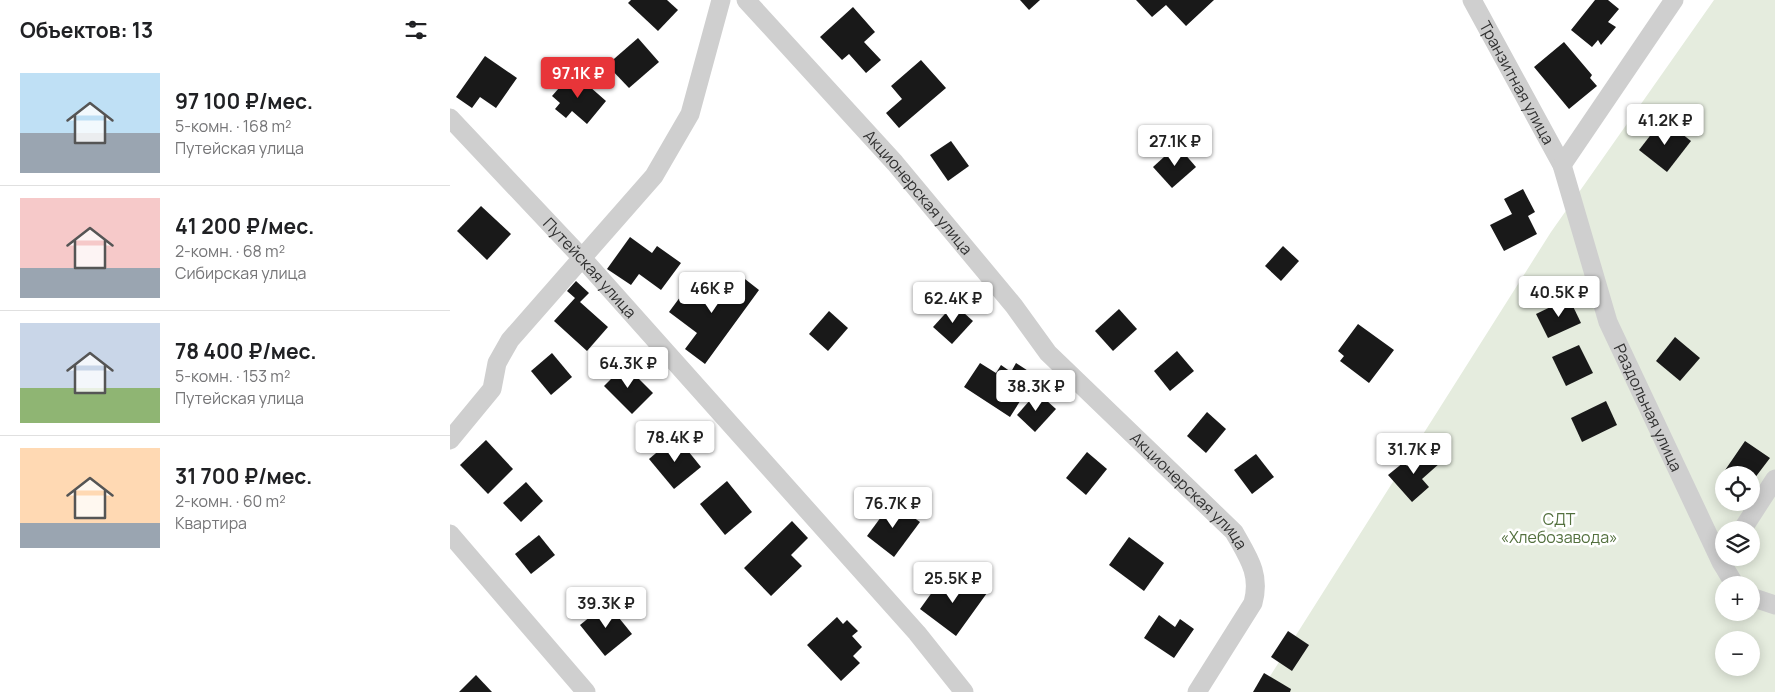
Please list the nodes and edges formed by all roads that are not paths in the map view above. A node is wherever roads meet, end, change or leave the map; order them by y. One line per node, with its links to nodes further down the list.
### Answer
1 (720, 0): 7 (street)
2 (746, 0): 17 (street, Акционерская улица)
3 (1472, 0): 6 (street, Транзитная улица)
4 (1674, 0): 6 (street)
5 (450, 118): 7 (street, Путейская улица)
6 (1562, 165): 12 (street, Раздольная улица)
7 (583, 259): 8 (street); 16 (street, Путейская улица)
8 (450, 440)
9 (1775, 479): 10 (street)
10 (1748, 521)
11 (450, 534): 15 (street)
12 (1715, 545)
13 (1760, 600): 14 (street)
14 (1775, 605)
15 (586, 692)
16 (964, 692)
17 (1197, 692)

